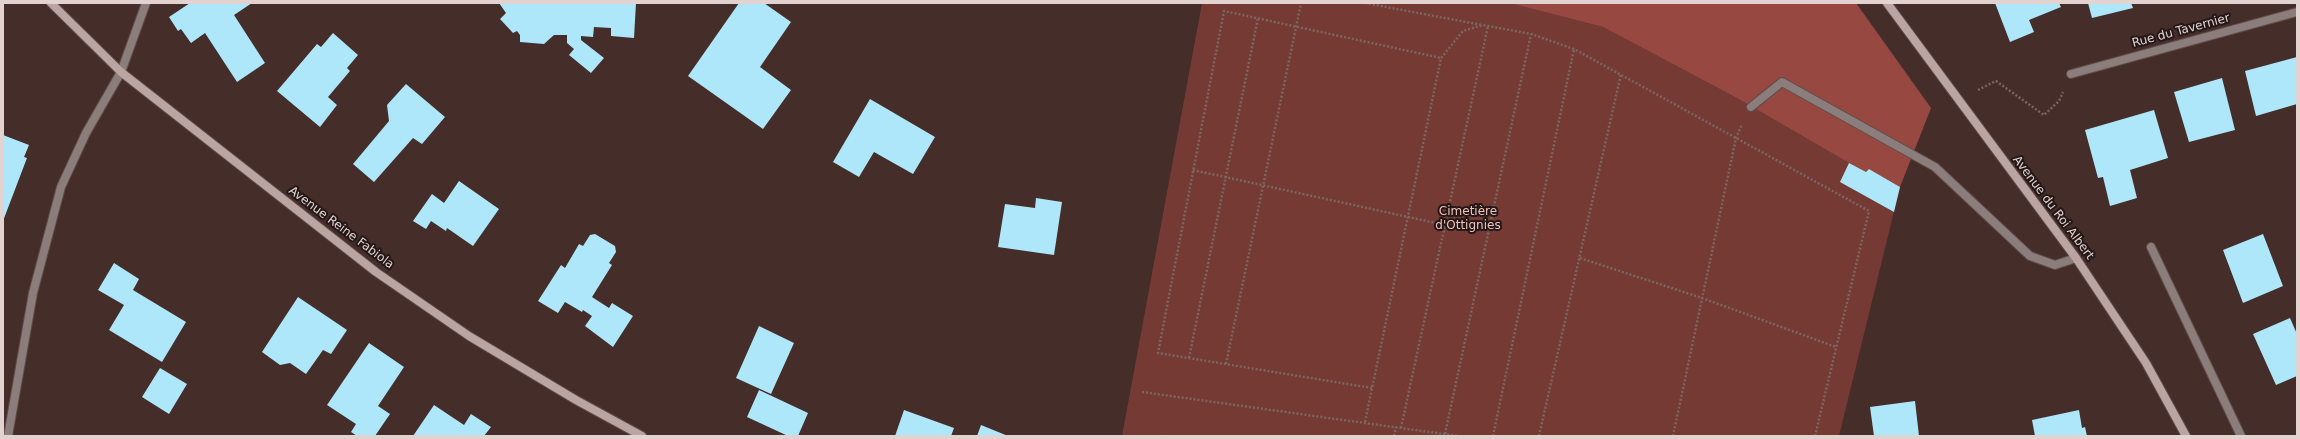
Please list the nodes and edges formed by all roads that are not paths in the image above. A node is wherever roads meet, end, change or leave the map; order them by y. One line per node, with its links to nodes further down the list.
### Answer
1 (51, 3): 5 (street, Avenue Reine Fabiola)
2 (146, 3): 5 (street)
3 (1887, 3): 9 (street, Avenue du Roi Albert)
4 (2297, 12): 6 (street, Rue du Tavernier)
5 (121, 72): 10 (street); 11 (street, Avenue Reine Fabiola)
6 (2071, 74)
7 (1751, 107): 9 (street)
8 (2151, 247): 13 (street)
9 (2076, 258): 12 (street, Avenue du Roi Albert)
10 (8, 436)
11 (642, 436)
12 (2186, 436)
13 (2241, 436)

